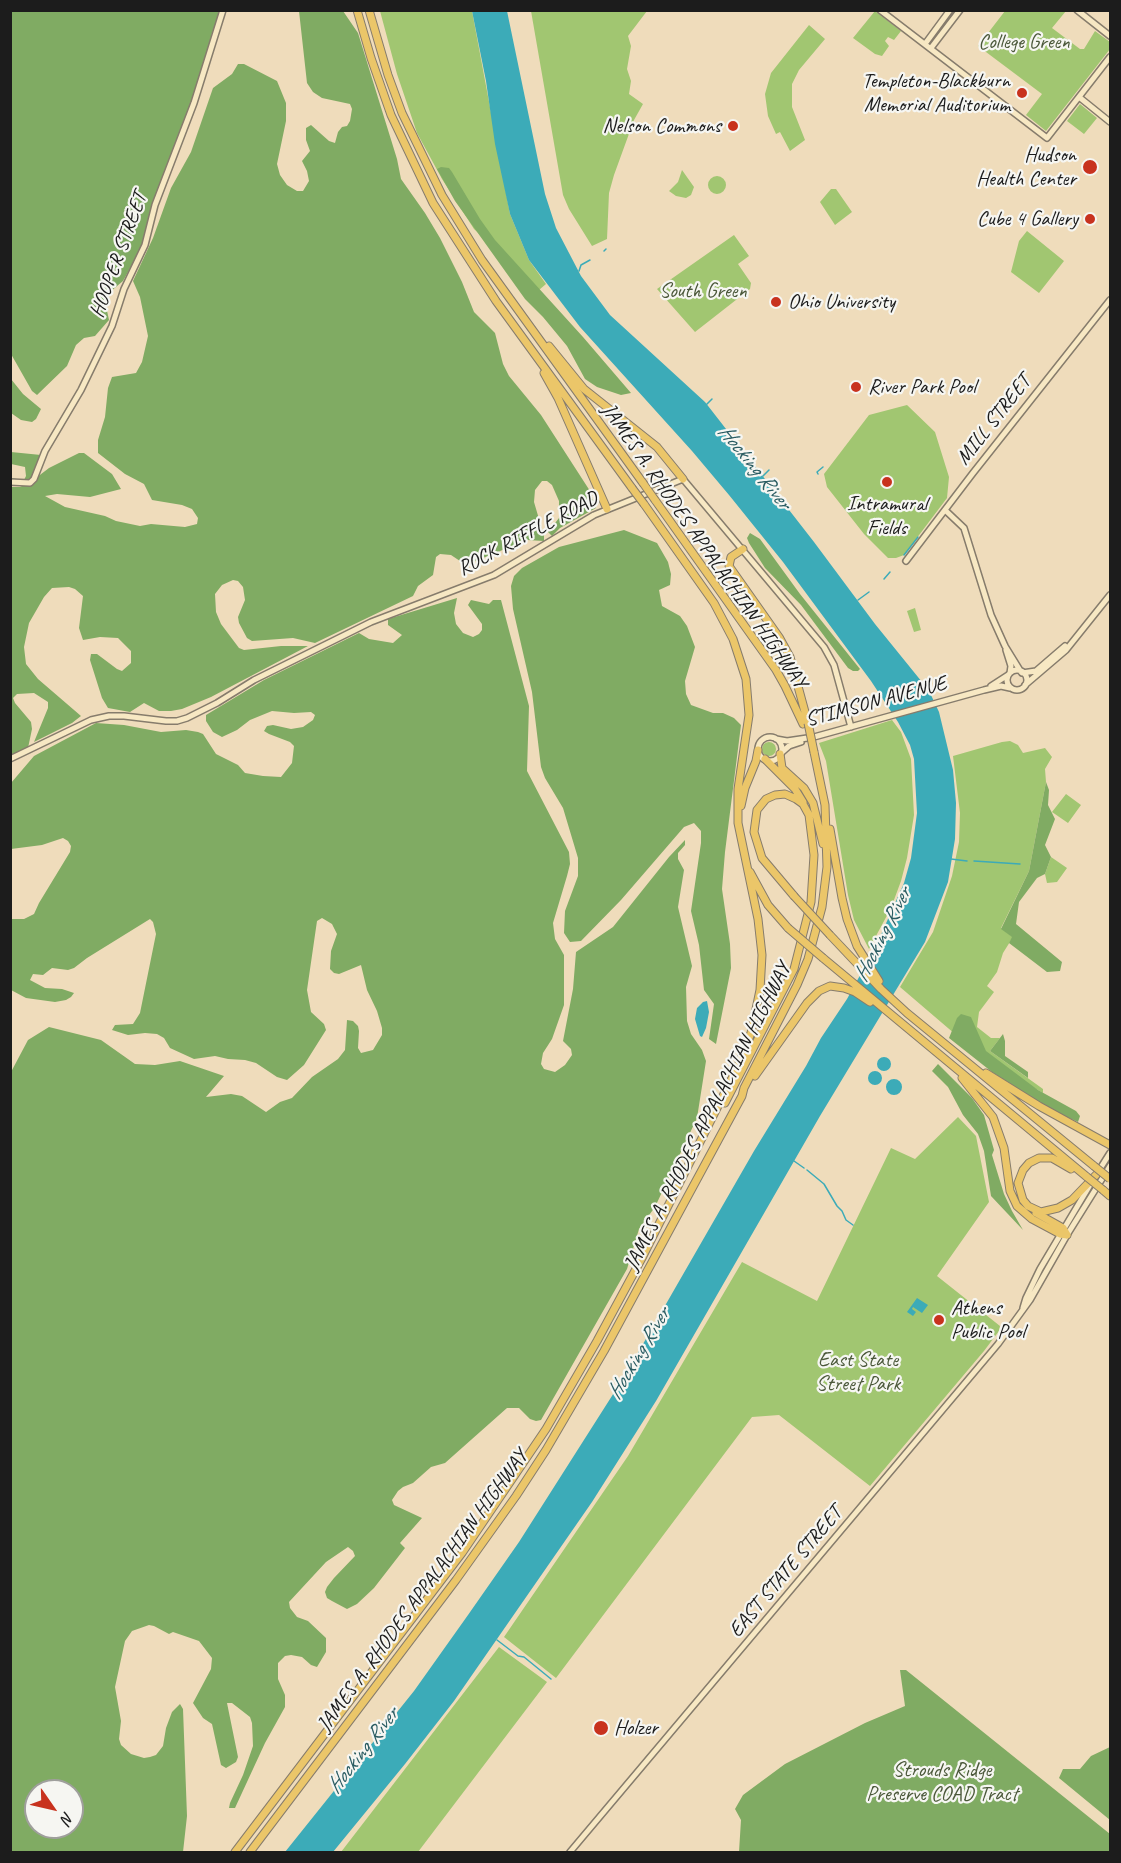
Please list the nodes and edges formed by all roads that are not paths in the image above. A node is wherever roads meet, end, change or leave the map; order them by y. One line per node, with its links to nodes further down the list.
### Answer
1 (223, 10): 18 (street, HOOPER STREET)
2 (357, 10): 16 (highway, JAMES A. RHODES APPALACHIAN HIGHWAY)
3 (369, 10): 15 (highway, JAMES A. RHODES APPALACHIAN HIGHWAY)
4 (880, 10): 9 (street)
5 (950, 10): 9 (street)
6 (960, 10): 10 (street)
7 (1077, 10): 8 (street)
8 (1110, 36)
9 (924, 44): 10 (street)
10 (932, 48): 12 (street)
11 (1110, 57): 12 (street)
12 (1079, 97): 13 (street)
13 (1110, 122)
14 (1110, 300): 20 (street, MILL STREET)
15 (535, 331): 17 (highway); 30 (highway, JAMES A. RHODES APPALACHIAN HIGHWAY, bridge)
16 (533, 352): 19 (highway); 40 (highway, JAMES A. RHODES APPALACHIAN HIGHWAY, bridge)
17 (683, 478): 19 (street, ROCK RIFFLE ROAD); 21 (street)
18 (10, 482)
19 (607, 509): 36 (street, ROCK RIFFLE ROAD)
20 (945, 510): 22 (street, MILL STREET); 24 (street)
21 (743, 549): 30 (highway); 31 (street)
22 (906, 561)
23 (1110, 594): 25 (street); 27 (street)
24 (1005, 646): 25 (street); 26 (street)
25 (1022, 672): 26 (street); 27 (street)
26 (1009, 674): 28 (street); 29 (street, STIMSON AVENUE)
27 (1025, 685): 28 (street)
28 (1010, 687): 29 (street, STIMSON AVENUE)
29 (984, 690): 31 (street, STIMSON AVENUE)
30 (806, 723): 39 (highway, JAMES A. RHODES APPALACHIAN HIGHWAY, bridge)
31 (851, 727): 32 (street, STIMSON AVENUE)
32 (814, 737): 33 (street, STIMSON AVENUE); 35 (street)
33 (776, 739): 34 (street); 35 (street)
34 (758, 750): 37 (street); 40 (highway)
35 (780, 753): 37 (street); 42 (highway)
36 (10, 759)
37 (765, 759): 38 (highway)
38 (803, 804): 43 (highway, bridge); 57 (highway)
39 (825, 805): 42 (highway, JAMES A. RHODES APPALACHIAN HIGHWAY); 43 (highway)
40 (739, 833): 41 (highway, JAMES A. RHODES APPALACHIAN HIGHWAY)
41 (743, 855): 44 (highway, bridge); 57 (highway, JAMES A. RHODES APPALACHIAN HIGHWAY)
42 (827, 867): 47 (highway, JAMES A. RHODES APPALACHIAN HIGHWAY)
43 (891, 998): 45 (highway)
44 (899, 1022): 46 (highway); 47 (highway)
45 (956, 1052): 48 (highway); 53 (highway, bridge)
46 (951, 1065): 52 (highway); 56 (highway)
47 (742, 1095): 59 (highway, JAMES A. RHODES APPALACHIAN HIGHWAY)
48 (1110, 1145)
49 (1110, 1153): 51 (street, EAST STATE STREET)
50 (1110, 1167): 56 (street, EAST STATE STREET)
51 (1096, 1175): 55 (highway); 56 (street, EAST STATE STREET)
52 (1087, 1177): 54 (highway, bridge); 55 (highway)
53 (1110, 1180)
54 (1110, 1196)
55 (1028, 1206): 56 (highway)
56 (1063, 1232): 60 (street, EAST STATE STREET)
57 (643, 1256): 58 (highway, JAMES A. RHODES APPALACHIAN HIGHWAY)
58 (235, 1852)
59 (250, 1852)
60 (570, 1852)

